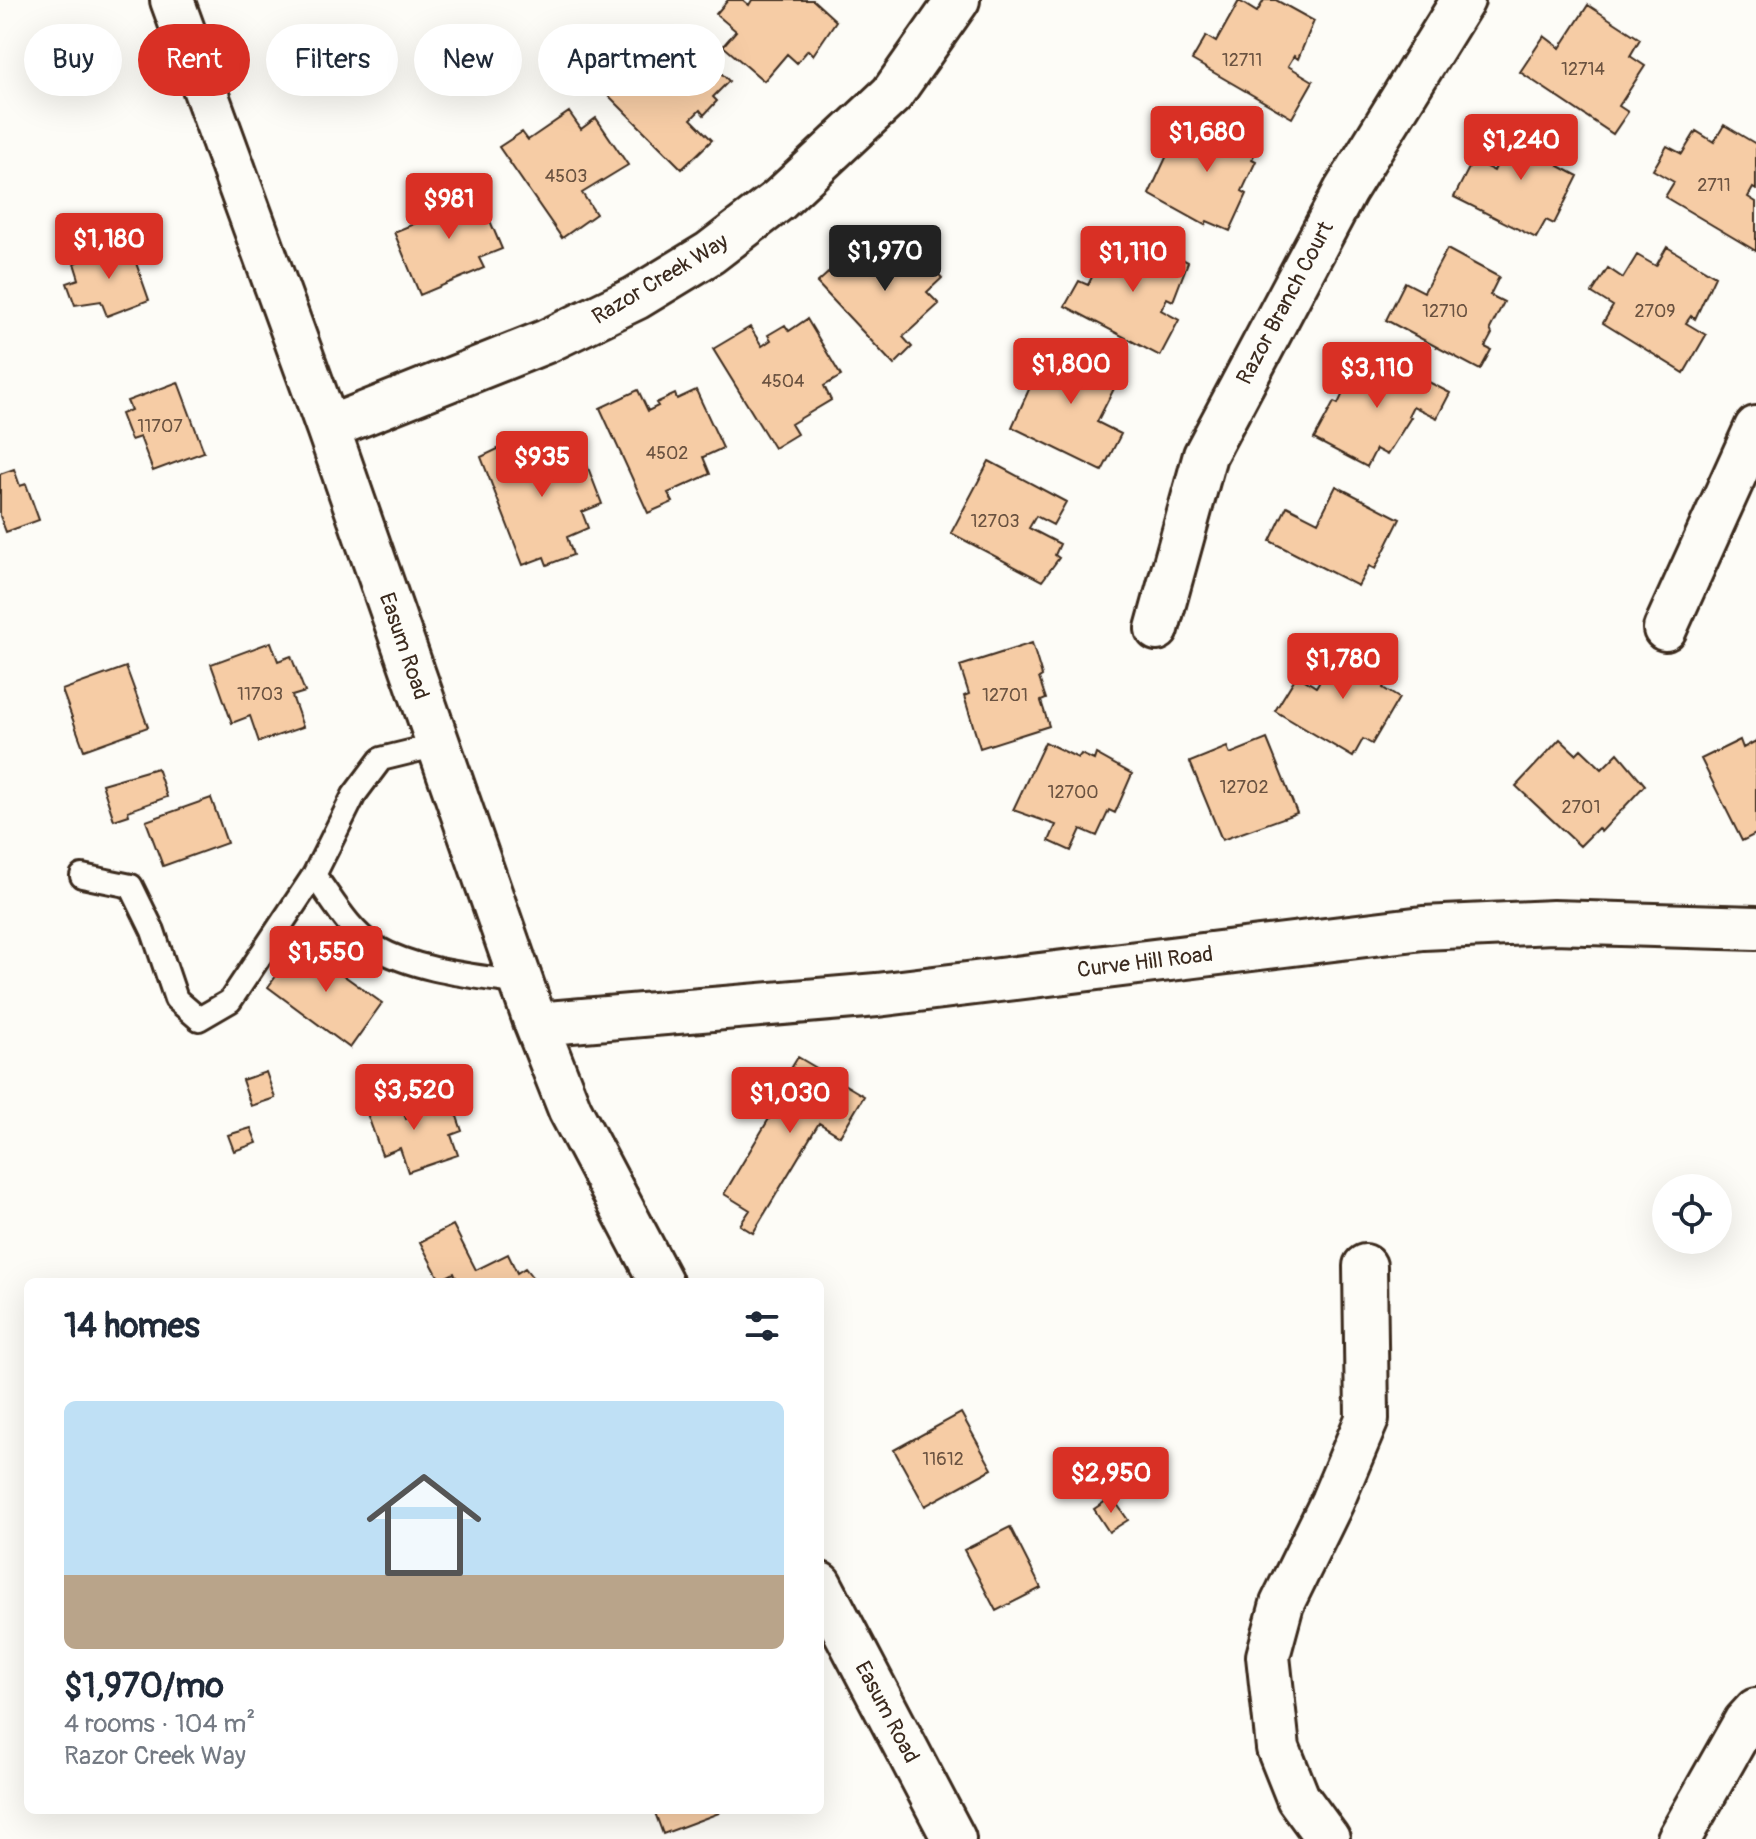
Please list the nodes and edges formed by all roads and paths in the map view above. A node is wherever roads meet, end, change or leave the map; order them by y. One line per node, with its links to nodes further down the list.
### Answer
1 (172, 0): 4 (street, Easum Road)
2 (958, 0): 4 (street, Razor Creek Way)
3 (1463, 0): 6 (street, Razor Branch Court)
4 (328, 428): 8 (street, Easum Road)
5 (1756, 428): 7 (street)
6 (1157, 629)
7 (1665, 629)
8 (438, 745): 9 (lane); 12 (street, Easum Road)
9 (314, 875): 10 (lane); 12 (lane)
10 (82, 876)
11 (1756, 928): 13 (street, Curve Hill Road)
12 (521, 983): 13 (street, Easum Road)
13 (536, 1024): 15 (street, Easum Road)
14 (1365, 1266): 19 (street)
15 (659, 1278)
16 (824, 1592): 18 (street, Easum Road)
17 (1756, 1710): 20 (street)
18 (954, 1839)
19 (1328, 1839)
20 (1679, 1839)

